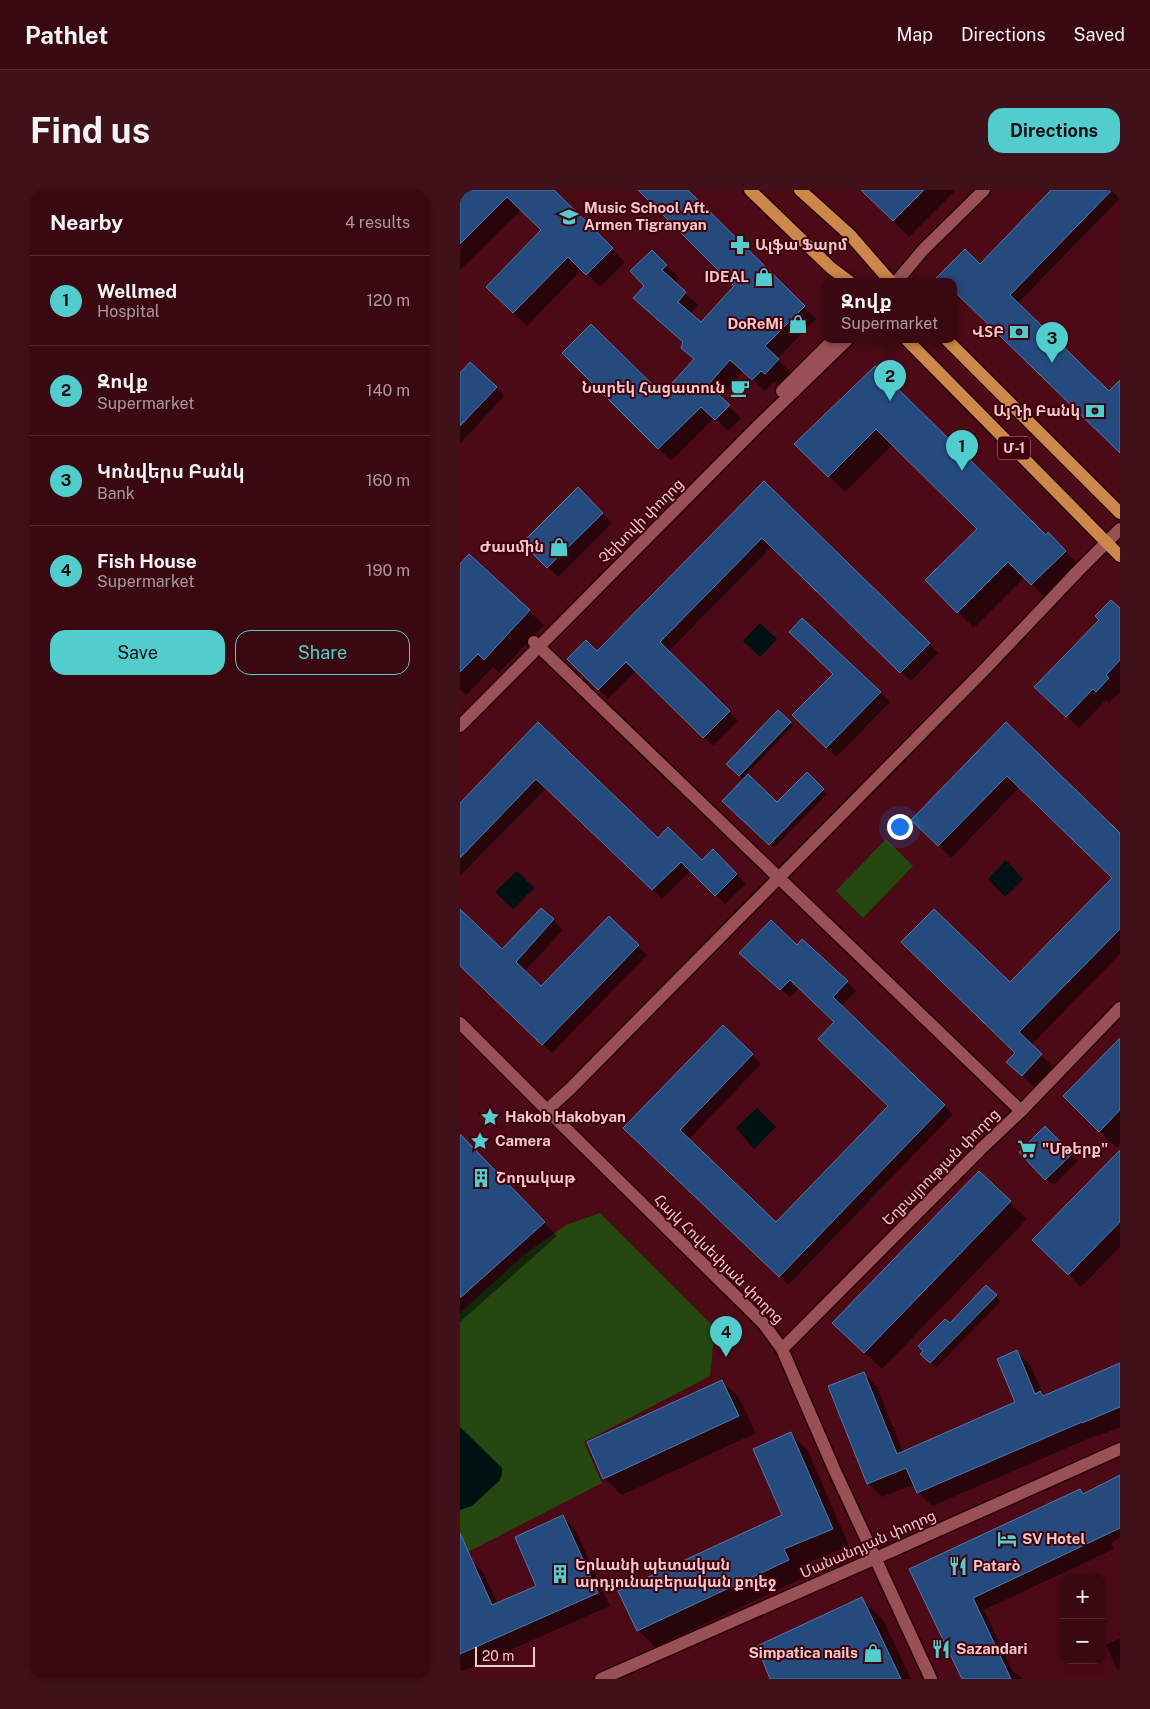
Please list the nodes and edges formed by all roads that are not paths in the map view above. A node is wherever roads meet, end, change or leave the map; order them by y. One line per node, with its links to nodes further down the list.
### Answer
1 (750, 190): 4 (main road)
2 (800, 190): 5 (main road)
3 (984, 190): 6 (street)
4 (845, 278)
5 (888, 278)
6 (899, 278)
7 (830, 343): 15 (street, Չեխովի փողոց)
8 (845, 343): 15 (street, Չեխովի փողոց)
9 (910, 343): 13 (main road, Մ-1)
10 (950, 343): 11 (main road, Մ-1)
11 (1120, 514)
12 (1120, 529): 13 (street)
13 (1106, 543): 14 (main road, Մ-1); 18 (street)
14 (1120, 556)
15 (537, 644): 16 (street, Չեխովի փողոց); 17 (street, Չեխովի փողոց); 18 (street)
16 (460, 717)
17 (460, 726)
18 (778, 877): 21 (street); 22 (street)
19 (1120, 1008): 22 (street, Եղբայրության փողոց)
20 (460, 1023): 21 (street, Հայկ Հովսեփյան փողոց)
21 (547, 1110): 23 (street, Հայկ Հովսեփյան փողոց)
22 (1021, 1111): 23 (street, Եղբայրության փողոց)
23 (782, 1349): 25 (street, Հայկ Հովսեփյան փողոց)
24 (1120, 1449): 25 (street, Մանանդյան փողոց)
25 (876, 1558): 26 (street, Մանանդյան փողոց); 27 (street, Հայկ Հովսեփյան փողոց)
26 (601, 1679)
27 (930, 1679)

